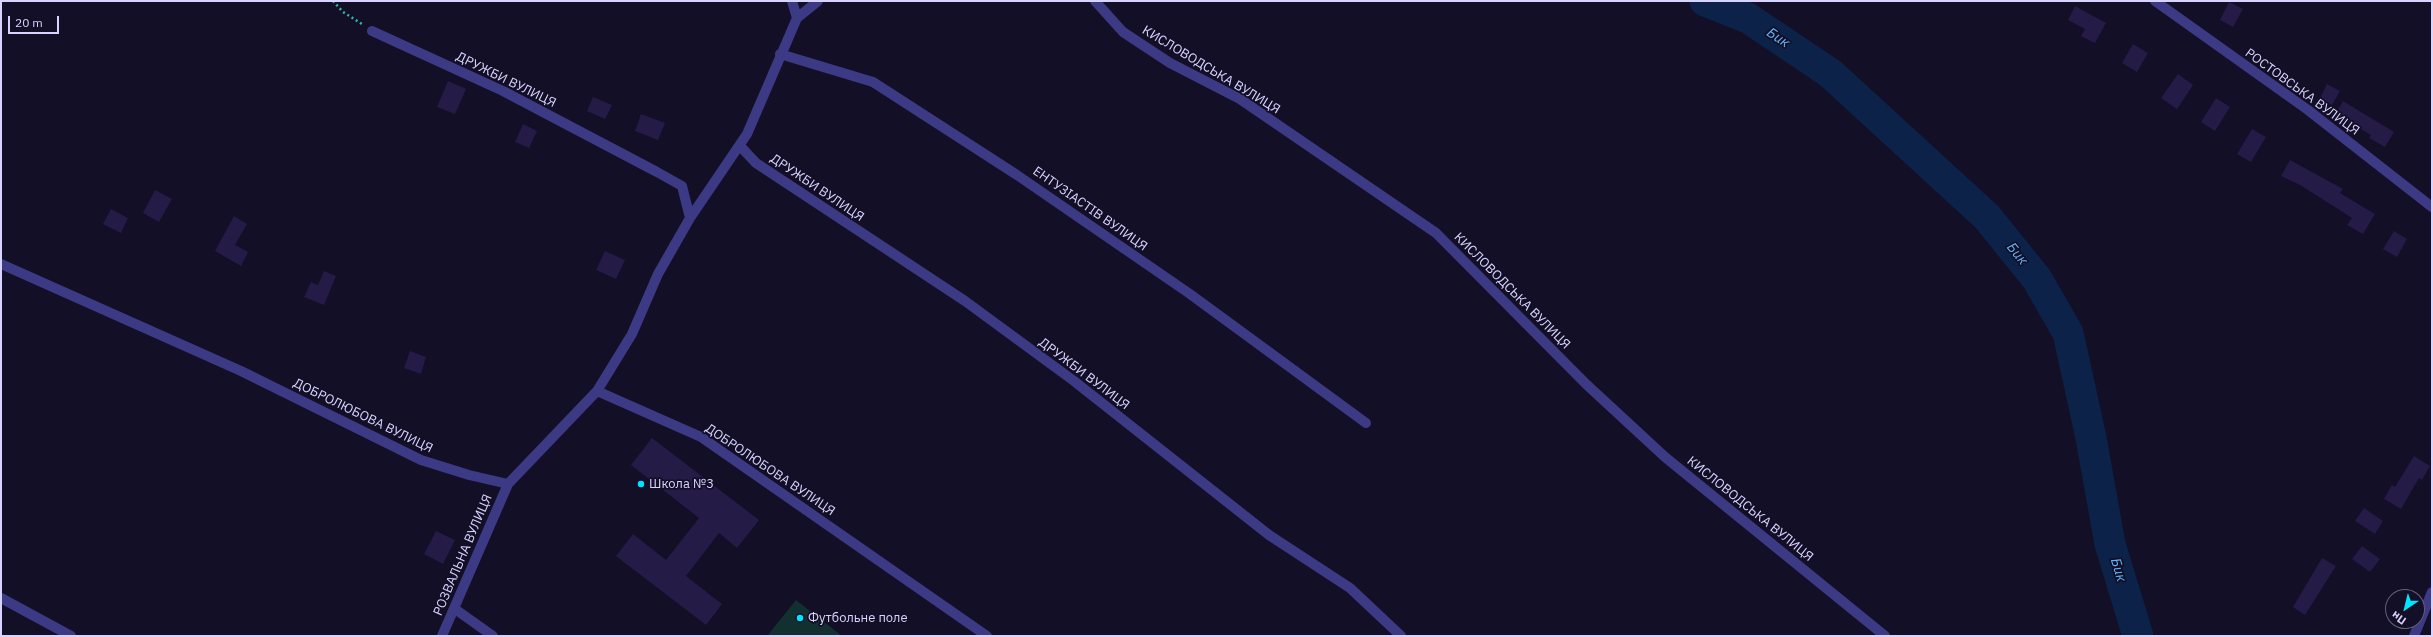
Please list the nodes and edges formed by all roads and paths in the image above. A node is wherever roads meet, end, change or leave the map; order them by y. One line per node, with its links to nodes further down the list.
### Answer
1 (333, 1): 7 (path)
2 (792, 1): 6 (street)
3 (818, 1): 6 (street)
4 (1095, 1): 24 (street, КИСЛОВОДСЬКА ВУЛИЦЯ)
5 (2155, 1): 10 (street, РОСТОВСЬКА ВУЛИЦЯ)
6 (797, 18): 8 (street)
7 (372, 31): 11 (street, ДРУЖБИ ВУЛИЦЯ)
8 (780, 54): 9 (street); 14 (street, ЕНТУЗІАСТІВ ВУЛИЦЯ)
9 (740, 146): 11 (street); 23 (street, ДРУЖБИ ВУЛИЦЯ)
10 (2432, 207)
11 (690, 218): 13 (street)
12 (1, 264): 15 (street, ДОБРОЛЮБОВА ВУЛИЦЯ)
13 (596, 391): 15 (street); 22 (street, ДОБРОЛЮБОВА ВУЛИЦЯ)
14 (1366, 423)
15 (508, 484): 18 (street, РОЗВАЛЬНА ВУЛИЦЯ)
16 (2432, 592): 25 (street)
17 (1, 598): 19 (street)
18 (455, 609): 20 (street, РОЗВАЛЬНА ВУЛИЦЯ); 21 (street)
19 (71, 636)
20 (442, 636)
21 (493, 636)
22 (987, 636)
23 (1401, 636)
24 (1885, 636)
25 (2414, 636)

